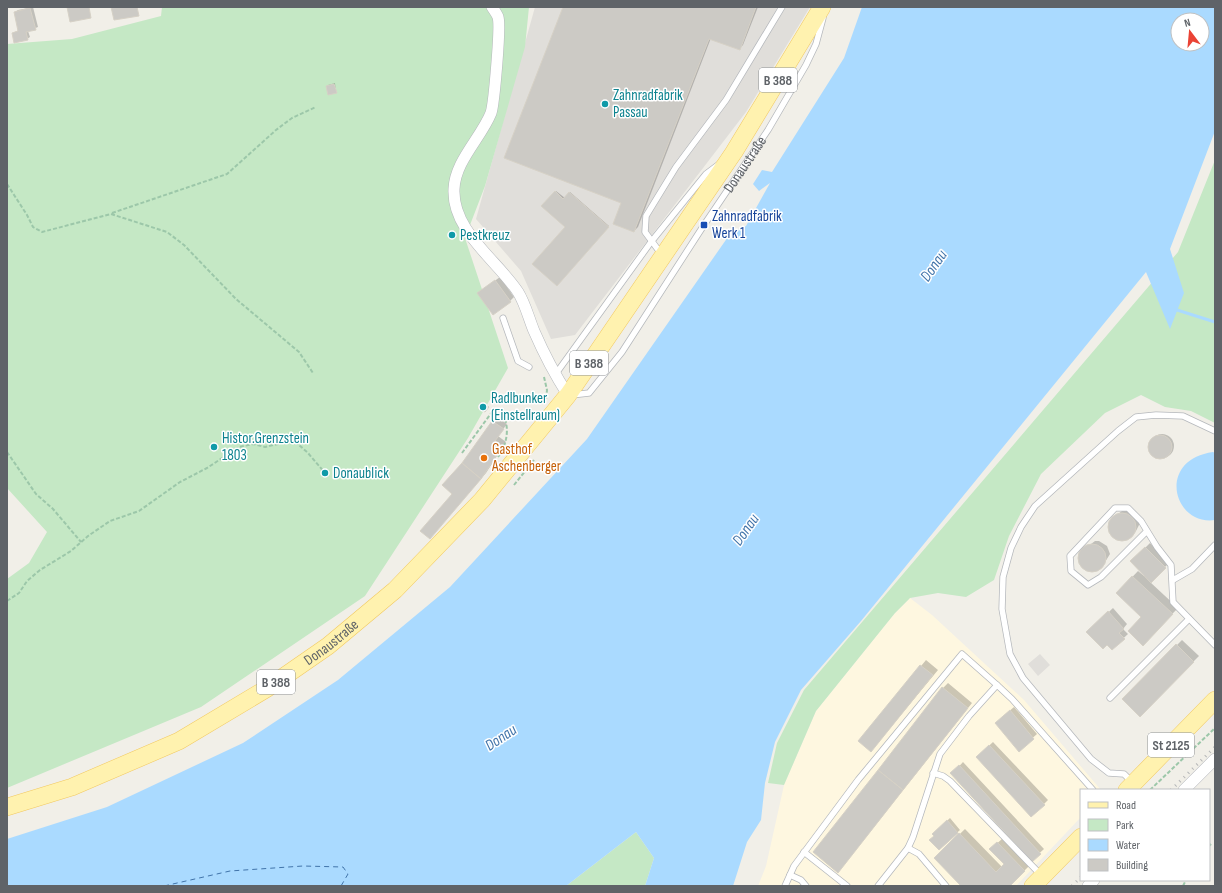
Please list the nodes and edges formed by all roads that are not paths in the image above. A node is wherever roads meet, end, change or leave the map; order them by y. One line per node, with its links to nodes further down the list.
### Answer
1 (492, 7): 10 (street)
2 (782, 7): 6 (lane)
3 (822, 7): 5 (main road, Donaustraße / B 388)
4 (825, 7): 11 (lane, Donaustraße / B 388)
5 (734, 152): 6 (lane); 7 (main road, Donaustraße / B 388)
6 (651, 242): 7 (lane); 10 (lane)
7 (662, 255): 11 (main road, Donaustraße / B 388)
8 (503, 318): 9 (lane)
9 (529, 367)
10 (555, 376): 11 (street)
11 (568, 396): 26 (main road, Donaustraße / B 388)
12 (1215, 430): 23 (lane)
13 (1147, 531): 13 (lane); 15 (lane)
14 (1215, 545): 15 (lane)
15 (1173, 580): 16 (lane)
16 (1189, 619): 17 (lane); 19 (lane)
17 (1215, 646)
18 (997, 685): 22 (lane); 24 (lane); 29 (lane)
19 (1110, 698)
20 (1215, 700): 23 (main road, St 2125)
21 (1215, 759): 25 (street)
22 (933, 773): 28 (lane); 31 (lane)
23 (1130, 787)
24 (1092, 789)
25 (1185, 789)
26 (7, 807)
27 (1080, 838): 31 (main road)
28 (908, 848): 35 (lane); 36 (lane)
29 (804, 852): 30 (lane); 34 (lane)
30 (790, 875): 32 (lane); 33 (lane)
31 (1038, 881)
32 (785, 886)
33 (806, 886)
34 (847, 886)
35 (878, 886)
36 (946, 886)

